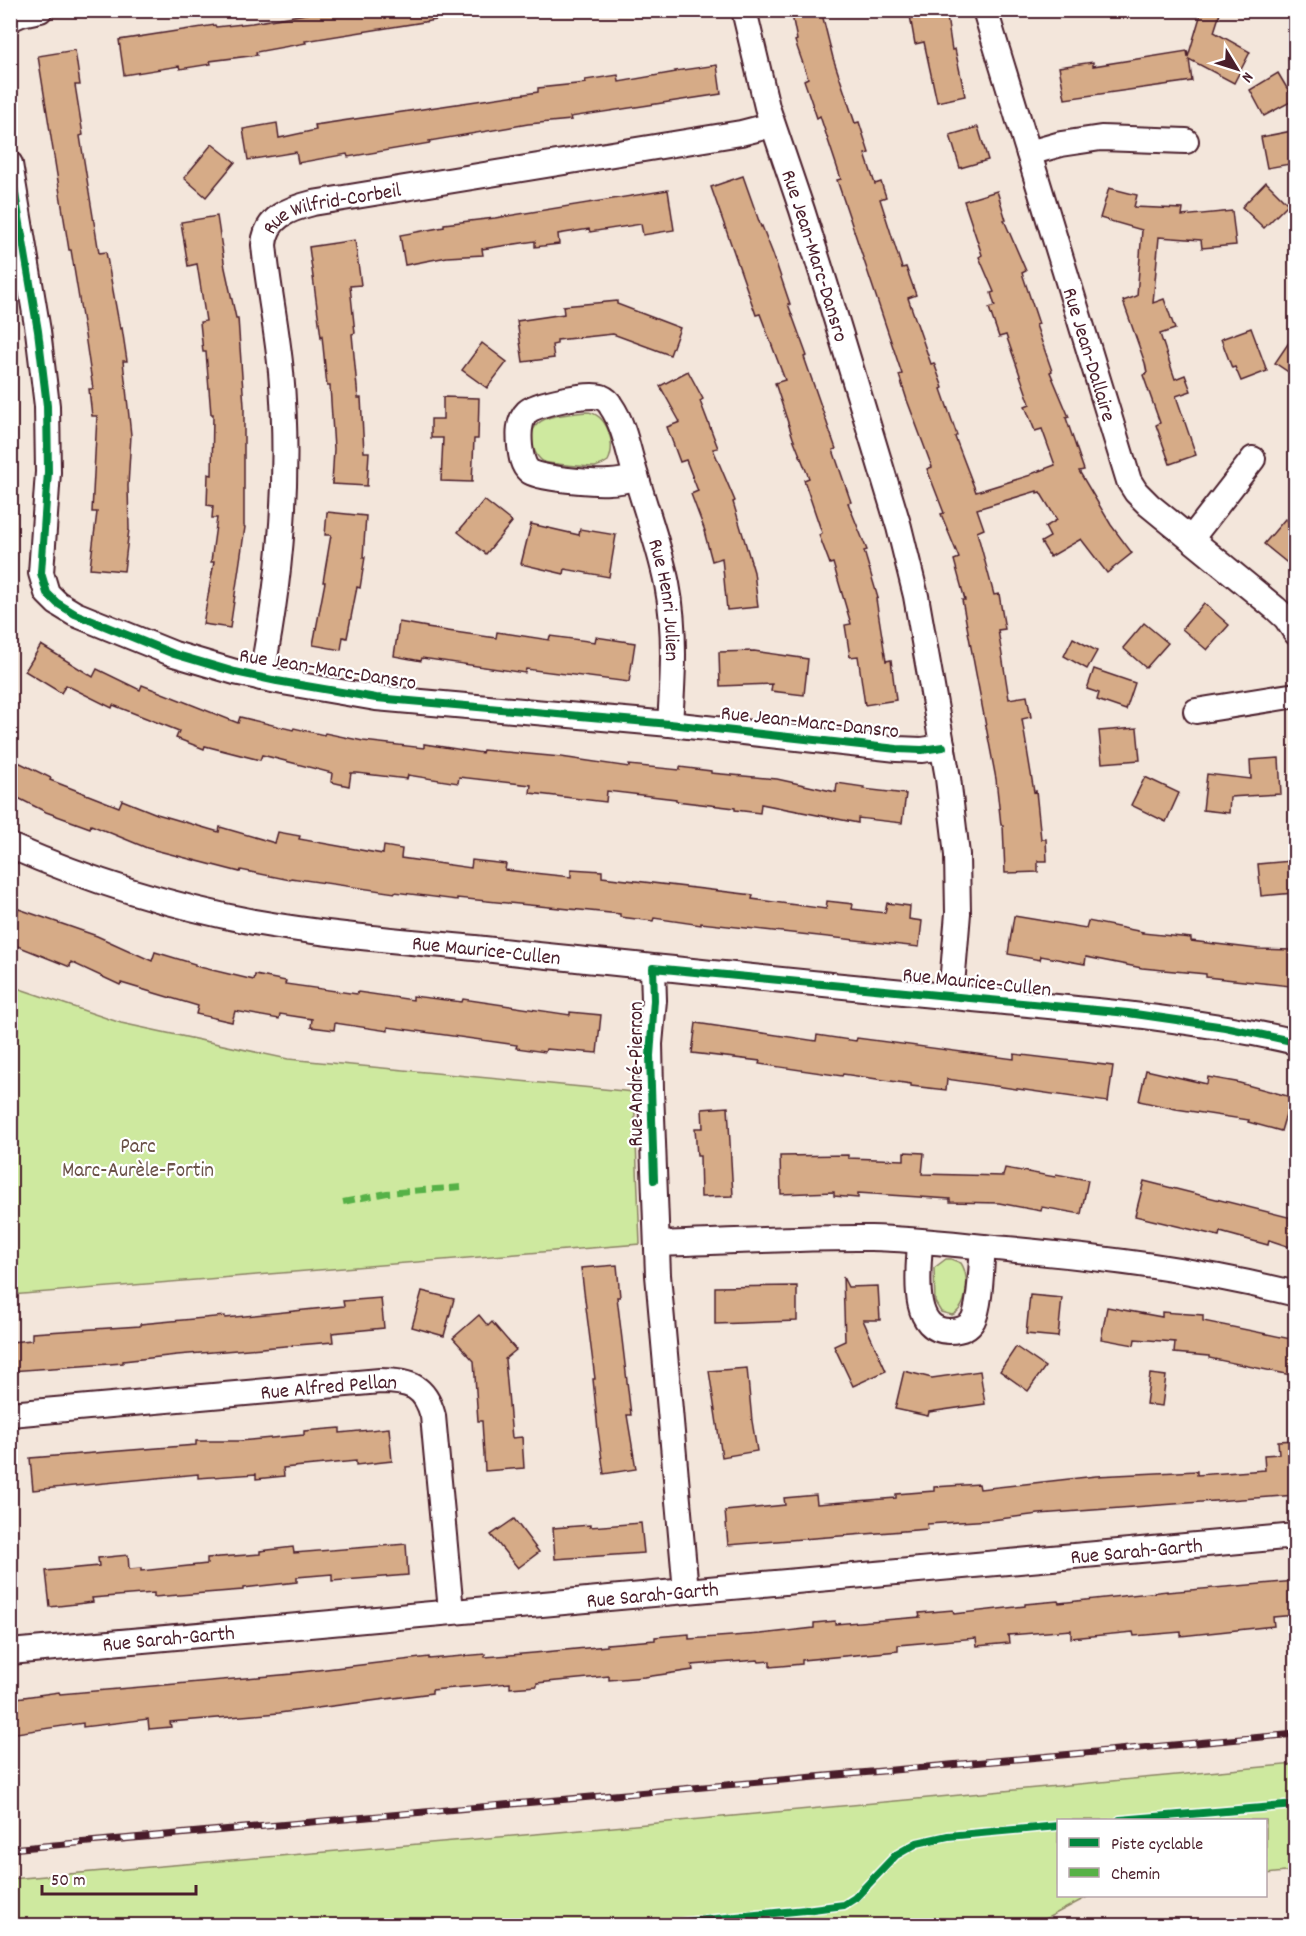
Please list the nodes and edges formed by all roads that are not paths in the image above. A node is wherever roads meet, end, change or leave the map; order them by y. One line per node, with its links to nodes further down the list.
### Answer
1 (40, 10): 4 (street)
2 (744, 10): 5 (street, Rue Jean-Marc-Dansro)
3 (985, 10): 7 (street, Rue Jean-Dallaire)
4 (10, 19)
5 (772, 125): 14 (street, Rue Wilfrid-Corbeil); 18 (street, Rue Jean-Marc-Dansro)
6 (1186, 141): 7 (street)
7 (1029, 153): 12 (street, Rue Jean-Dallaire)
8 (10, 164): 9 (street, Rue Jean-Marc-Dansro)
9 (17, 249): 14 (street, Rue Jean-Marc-Dansro)
10 (1253, 459): 12 (street)
11 (636, 477): 11 (street, Rue Henri Julien); 17 (street, Rue Henri Julien)
12 (1191, 539): 13 (street, Rue Jean-Dallaire)
13 (1296, 633)
14 (261, 678): 17 (street, Rue Jean-Marc-Dansro)
15 (1296, 695): 16 (street)
16 (1196, 711)
17 (670, 724): 18 (street, Rue Jean-Marc-Dansro)
18 (943, 747): 21 (street, Rue Jean-Marc-Dansro)
19 (10, 846): 20 (street, Rue Maurice-Cullen)
20 (653, 968): 21 (street, Rue Maurice-Cullen); 24 (street, Rue André-Pierron)
21 (951, 997): 22 (street, Rue Maurice-Cullen)
22 (1296, 1042)
23 (920, 1242): 24 (street); 25 (street); 25 (street)
24 (657, 1244): 29 (street, Rue André-Pierron)
25 (982, 1247): 26 (street)
26 (1296, 1294)
27 (10, 1414): 30 (street, Rue Alfred Pellan)
28 (1296, 1536): 29 (street, Rue Sarah-Garth)
29 (686, 1591): 30 (street, Rue Sarah-Garth)
30 (451, 1611): 31 (street, Rue Sarah-Garth)
31 (10, 1652)

